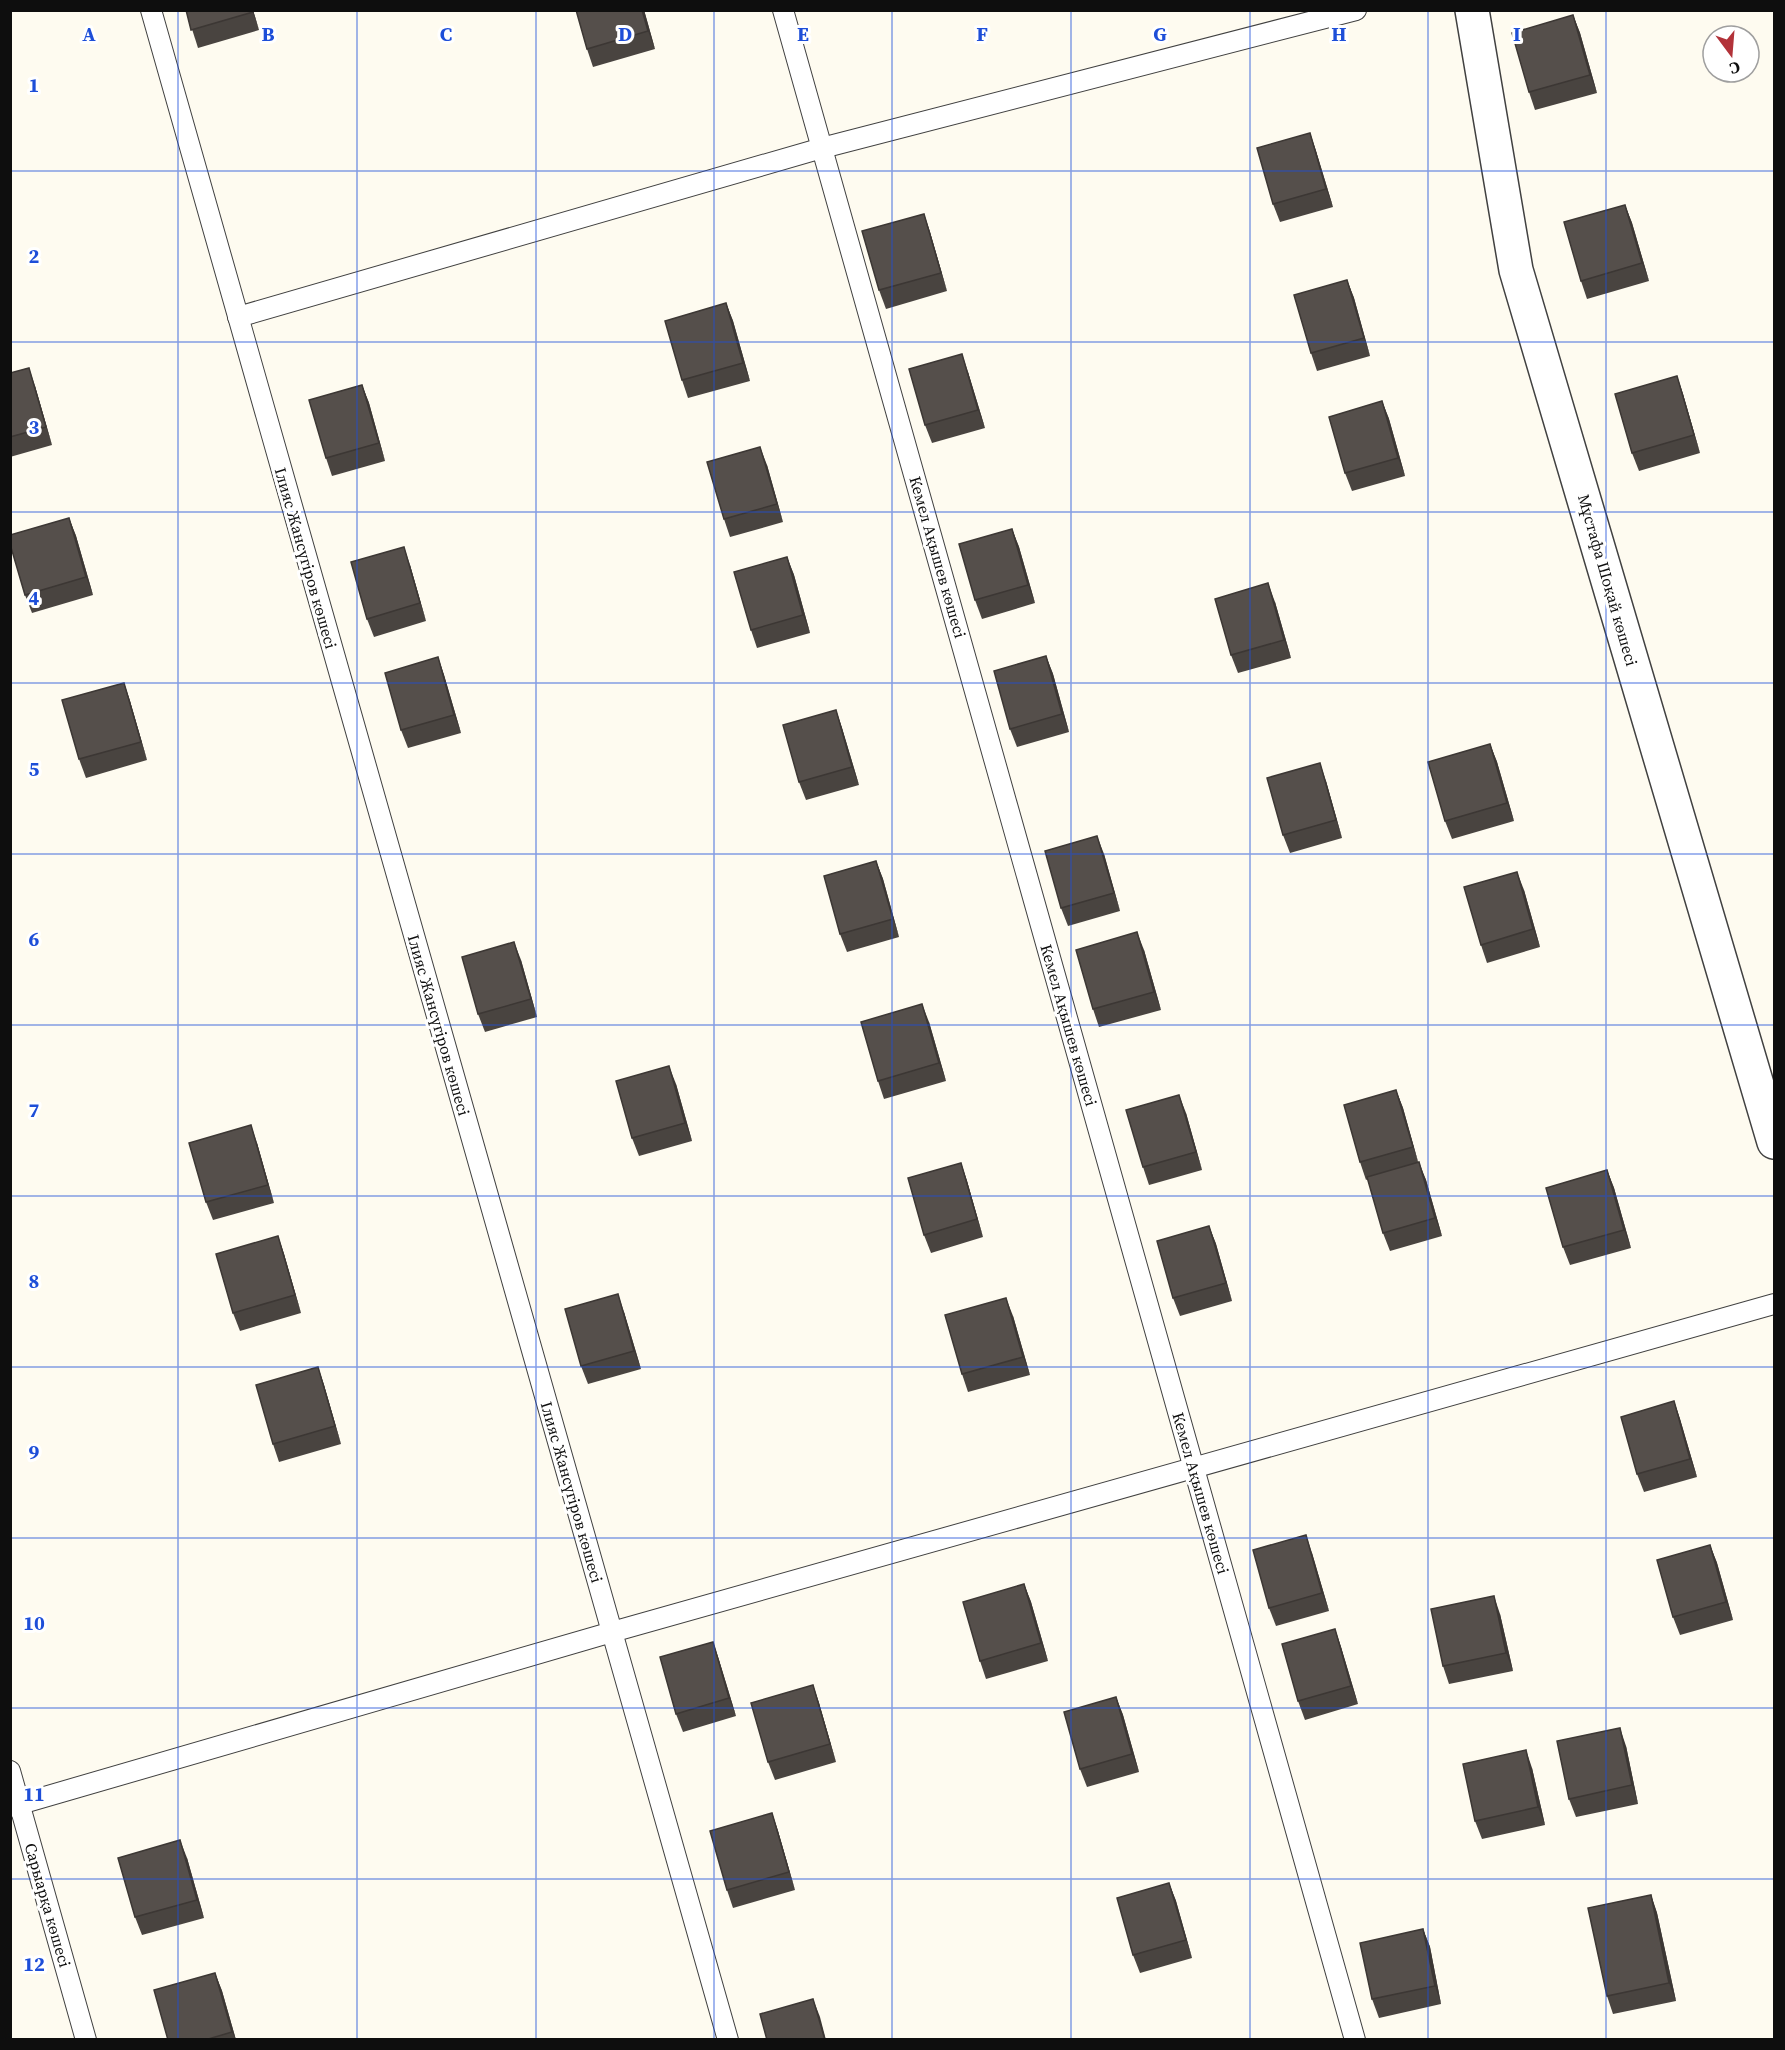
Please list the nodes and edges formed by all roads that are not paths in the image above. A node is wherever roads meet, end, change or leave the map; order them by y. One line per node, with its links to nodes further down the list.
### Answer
1 (151, 10): 6 (lane, Ілияс Жансүгіров көшесі)
2 (783, 10): 5 (lane, Кемел Ақышев көшесі)
3 (1356, 10): 5 (lane)
4 (1472, 10): 7 (street, Мұстафа Шоқай көшесі)
5 (822, 148): 6 (lane); 9 (lane, Кемел Ақышев көшесі)
6 (238, 317): 10 (lane, Ілияс Жансүгіров көшесі)
7 (1774, 1142)
8 (1774, 1304): 9 (lane)
9 (1194, 1469): 10 (lane); 15 (lane, Кемел Ақышев көшесі)
10 (612, 1632): 12 (lane); 14 (lane, Ілияс Жансүгіров көшесі)
11 (10, 1771): 12 (lane, Сарыарқа көшесі)
12 (15, 1806): 13 (lane, Сарыарқа көшесі)
13 (86, 2040)
14 (728, 2040)
15 (1355, 2040)

